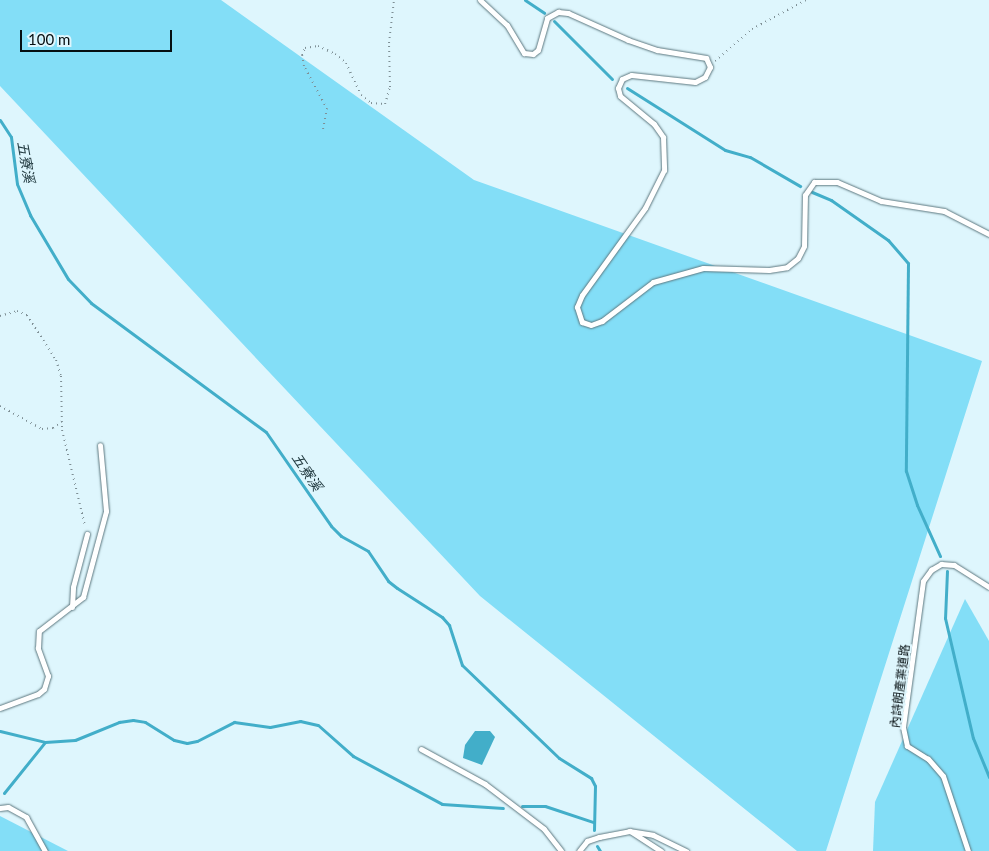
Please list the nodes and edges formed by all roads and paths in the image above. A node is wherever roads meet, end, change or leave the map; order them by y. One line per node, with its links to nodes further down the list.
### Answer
1 (394, 0): 5 (path)
2 (480, 0): 4 (lane)
3 (806, 0): 4 (path)
4 (710, 68): 6 (lane)
5 (323, 129)
6 (989, 234)
7 (0, 316): 9 (path)
8 (0, 406): 9 (path)
9 (62, 421): 11 (path)
10 (100, 446): 13 (lane)
11 (87, 534): 13 (lane)
12 (989, 587): 23 (lane, 內詩朗產業道路)
13 (72, 607): 14 (lane)
14 (0, 708)
15 (421, 749): 19 (lane)
16 (0, 806): 18 (lane)
17 (629, 831): 20 (lane); 21 (lane); 22 (lane)
18 (45, 851)
19 (561, 851)
20 (579, 851)
21 (661, 851)
22 (686, 851)
23 (968, 851)

